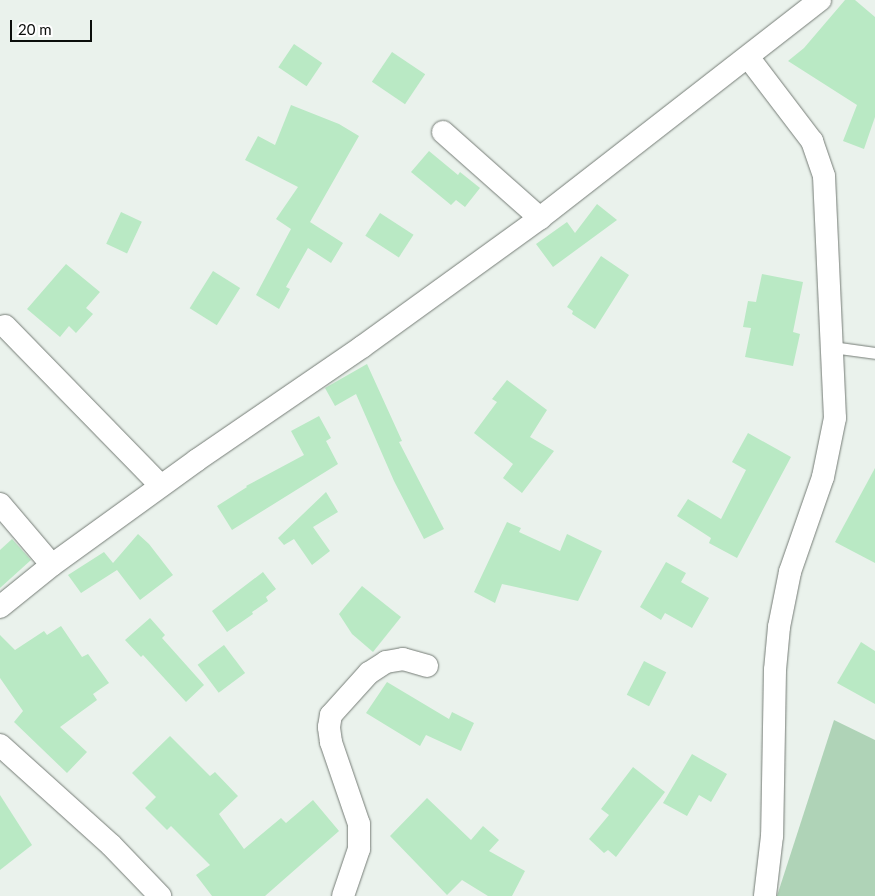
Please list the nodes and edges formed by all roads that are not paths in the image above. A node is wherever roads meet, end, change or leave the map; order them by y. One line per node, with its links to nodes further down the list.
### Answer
1 (820, 0): 2 (street)
2 (748, 57): 4 (street); 6 (street)
3 (443, 132): 4 (street)
4 (540, 218): 8 (street)
5 (5, 326): 8 (street)
6 (832, 347): 7 (lane); 16 (street)
7 (875, 353)
8 (161, 486): 10 (street)
9 (0, 504): 10 (street)
10 (52, 565): 11 (street)
11 (0, 607)
12 (427, 666): 15 (street)
13 (0, 746): 14 (street)
14 (160, 896)
15 (342, 896)
16 (765, 896)

